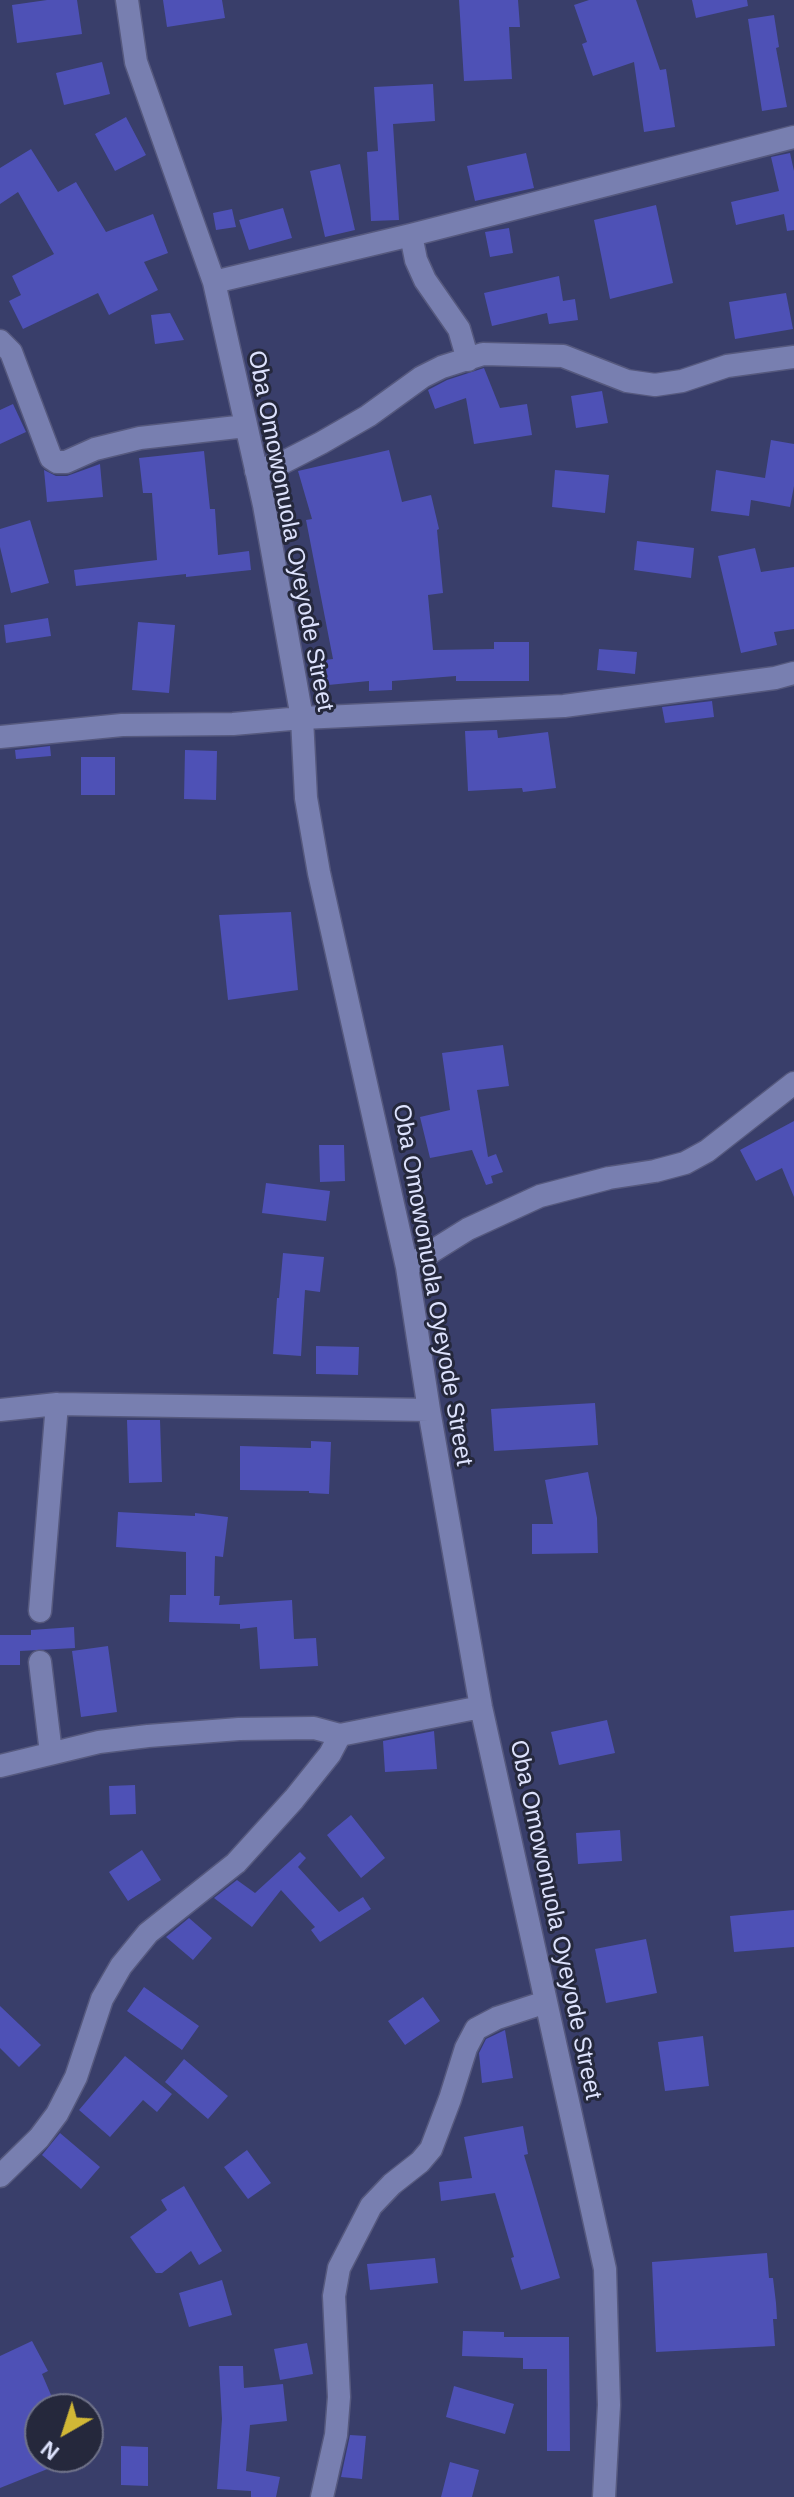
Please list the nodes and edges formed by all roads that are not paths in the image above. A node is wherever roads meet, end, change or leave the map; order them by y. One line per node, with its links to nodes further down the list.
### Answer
1 (127, 0): 4 (street, Oba Omowonuola Oyeyode Street)
2 (794, 137): 3 (street)
3 (411, 235): 4 (street); 7 (street)
4 (214, 282): 8 (street, Oba Omowonuola Oyeyode Street)
5 (0, 341): 8 (street)
6 (794, 357): 7 (street)
7 (468, 360): 9 (street)
8 (246, 426): 9 (street, Oba Omowonuola Oyeyode Street)
9 (256, 471): 11 (street, Oba Omowonuola Oyeyode Street)
10 (794, 673): 11 (street)
11 (302, 718): 12 (street); 14 (street, Oba Omowonuola Oyeyode Street)
12 (0, 737)
13 (794, 1083): 14 (street)
14 (407, 1267): 17 (street, Oba Omowonuola Oyeyode Street)
15 (57, 1404): 16 (street); 17 (street); 18 (street)
16 (0, 1410)
17 (429, 1410): 20 (street, Oba Omowonuola Oyeyode Street)
18 (40, 1611)
19 (40, 1662): 22 (street)
20 (481, 1707): 21 (street); 24 (street, Oba Omowonuola Oyeyode Street)
21 (340, 1735): 22 (street); 25 (street)
22 (51, 1753): 23 (street)
23 (0, 1766)
24 (546, 2002): 26 (street); 27 (street, Oba Omowonuola Oyeyode Street)
25 (0, 2176)
26 (322, 2497)
27 (604, 2497)

